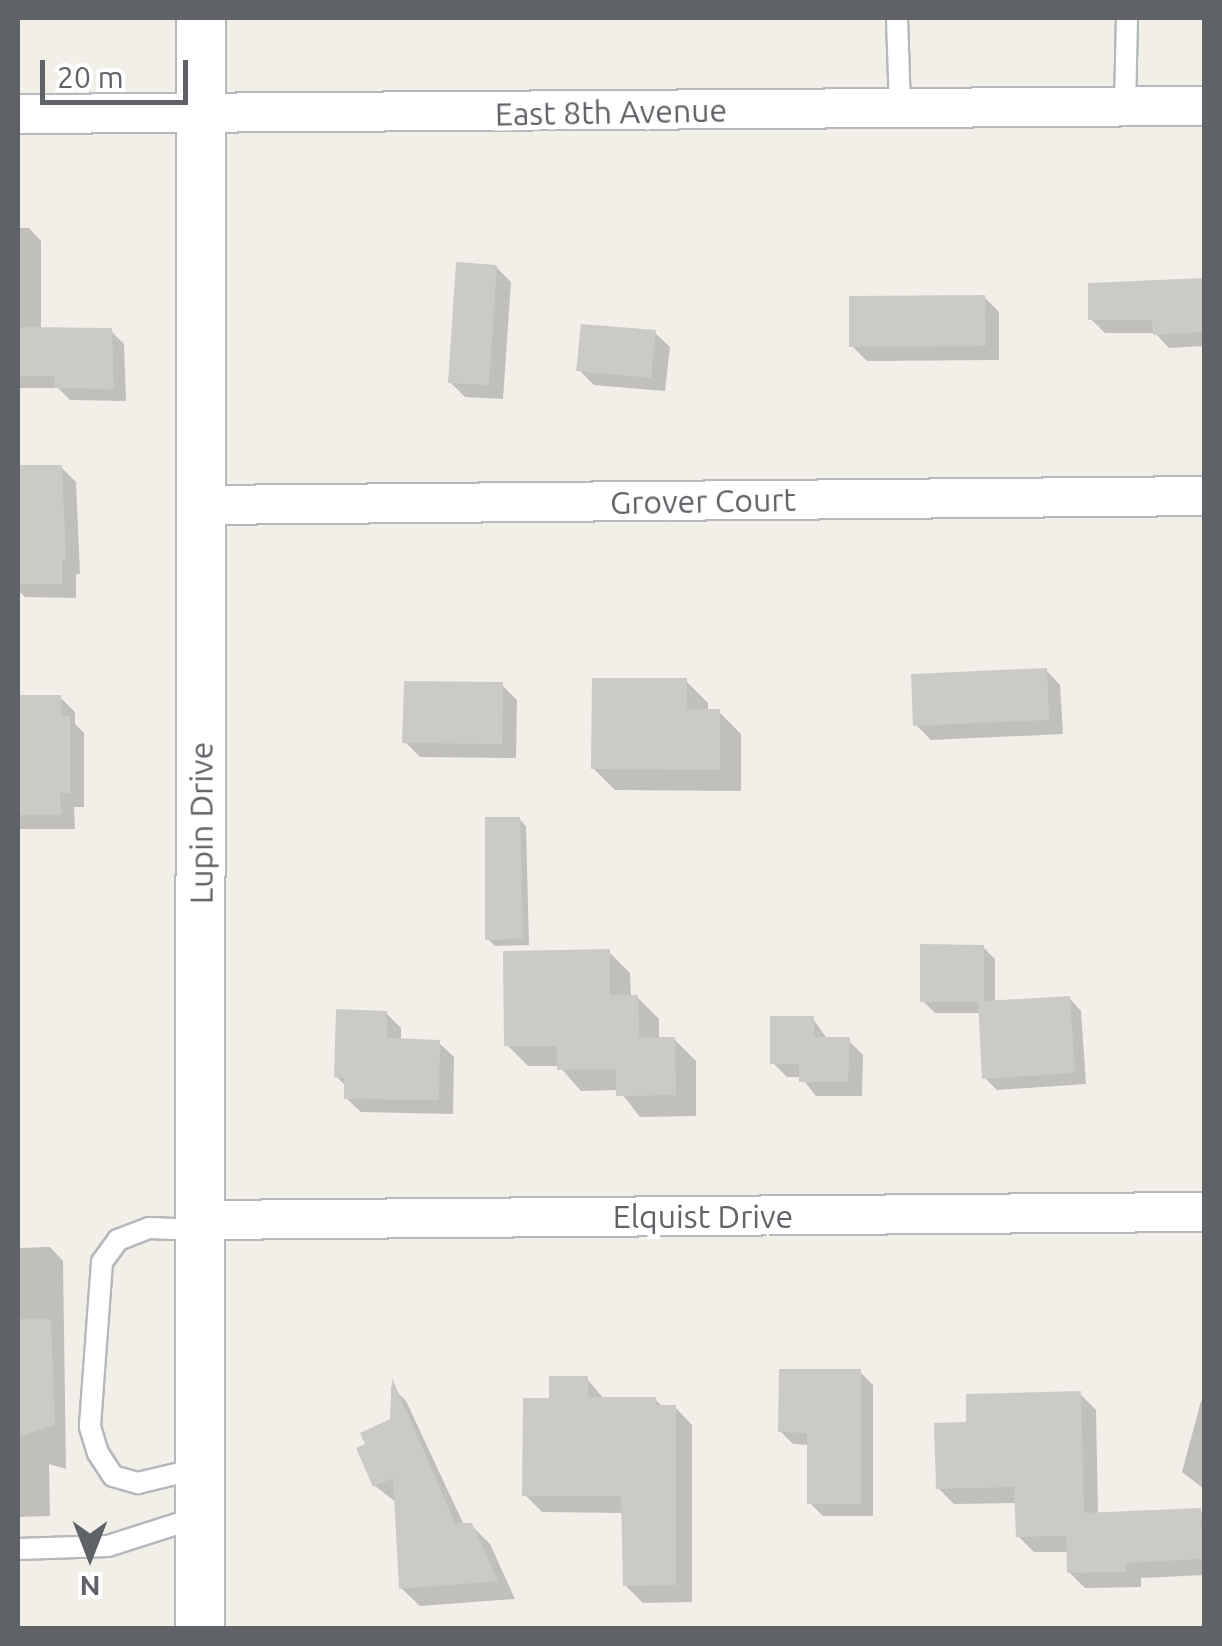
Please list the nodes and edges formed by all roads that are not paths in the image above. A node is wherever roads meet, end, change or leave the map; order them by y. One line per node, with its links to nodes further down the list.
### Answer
1 (201, 18): 8 (street, Lupin Drive)
2 (897, 18): 6 (lane)
3 (1126, 18): 4 (lane)
4 (1124, 106): 5 (street, East 8th Avenue); 6 (street, East 8th Avenue)
5 (1204, 106)
6 (900, 109): 8 (street, East 8th Avenue)
7 (18, 114): 8 (street, East 8th Avenue)
8 (201, 115): 10 (street, Lupin Drive)
9 (1204, 496): 10 (street, Grover Court)
10 (200, 506): 12 (street, Lupin Drive)
11 (1204, 1212): 12 (street, Elquist Drive)
12 (200, 1225): 13 (street, Lupin Drive); 13 (lane)
13 (200, 1468): 14 (street, Lupin Drive)
14 (200, 1516): 15 (lane); 16 (street, Lupin Drive)
15 (18, 1549)
16 (200, 1628)

